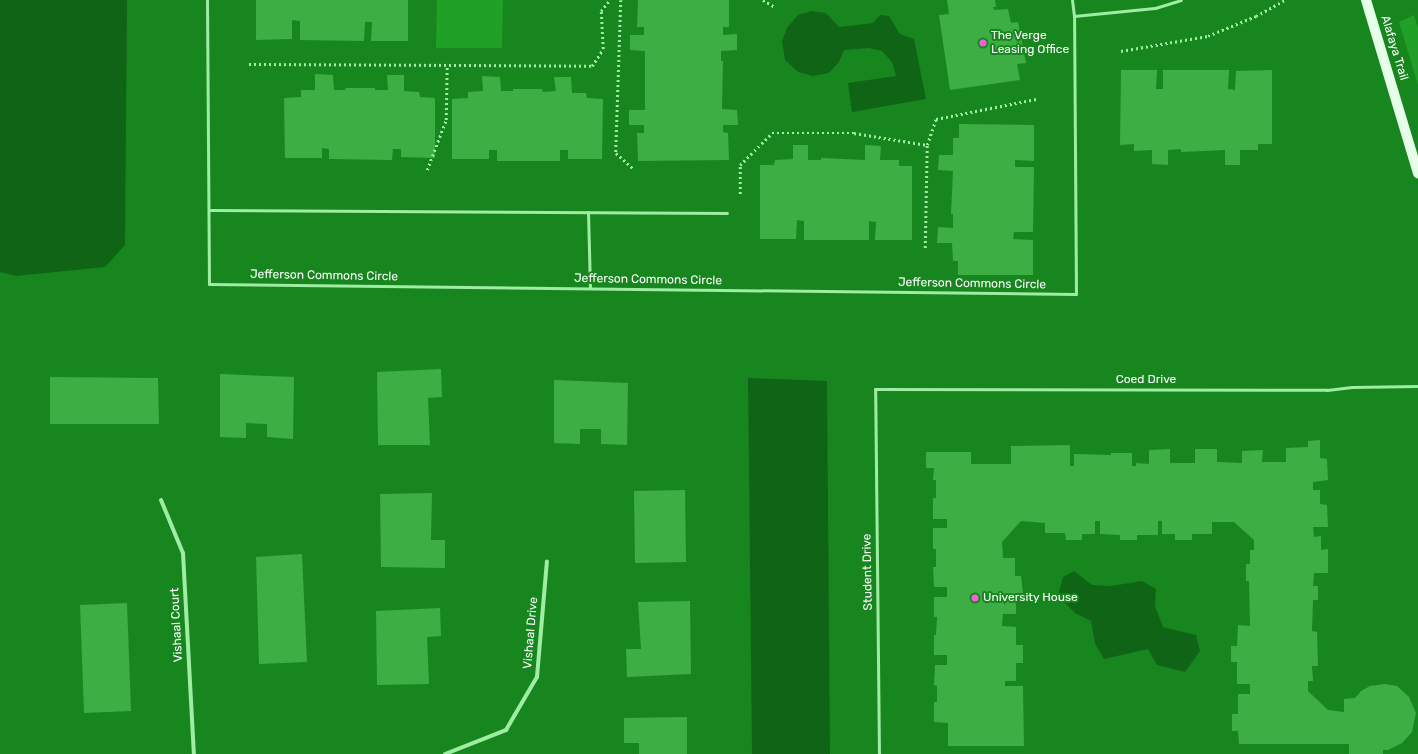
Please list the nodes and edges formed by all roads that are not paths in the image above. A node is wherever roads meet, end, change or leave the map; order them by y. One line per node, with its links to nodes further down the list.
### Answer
1 (207, 0): 7 (lane, Jefferson Commons Circle)
2 (1072, 0): 5 (lane, Jefferson Commons Circle)
3 (1181, 0): 5 (lane)
4 (1366, 0): 6 (main road, Alafaya Trail)
5 (1074, 16): 10 (lane, Jefferson Commons Circle)
6 (1418, 173)
7 (209, 210): 8 (lane); 10 (lane, Jefferson Commons Circle)
8 (588, 212): 9 (lane); 10 (lane)
9 (727, 213)
10 (590, 288)
11 (1418, 386): 12 (lane, Coed Drive)
12 (875, 389): 17 (lane, Student Drive)
13 (161, 500): 15 (street, Vishaal Court)
14 (547, 561): 16 (street, Vishaal Drive)
15 (194, 754)
16 (445, 754)
17 (879, 754)

